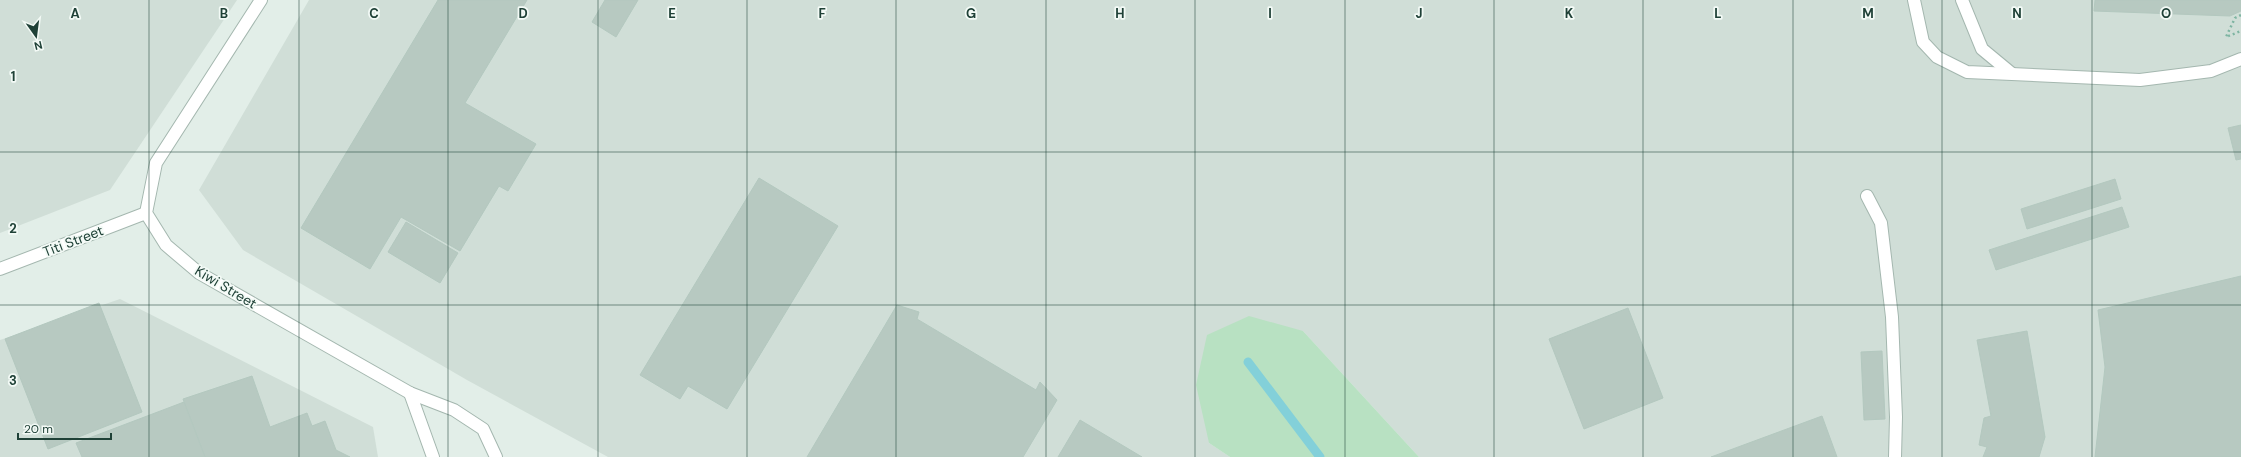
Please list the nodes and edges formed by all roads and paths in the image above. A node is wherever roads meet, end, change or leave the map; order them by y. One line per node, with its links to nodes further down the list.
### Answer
1 (261, 0): 9 (street)
2 (1914, 0): 7 (street)
3 (1962, 0): 7 (street)
4 (2241, 15): 5 (path)
5 (2241, 31)
6 (2241, 59): 7 (street)
7 (2011, 74)
8 (1868, 196): 14 (street)
9 (146, 213): 10 (street, Titi Street); 11 (street, Kiwi Street)
10 (0, 269)
11 (410, 393): 12 (street); 13 (street, Kiwi Street)
12 (433, 457)
13 (496, 457)
14 (1895, 457)

